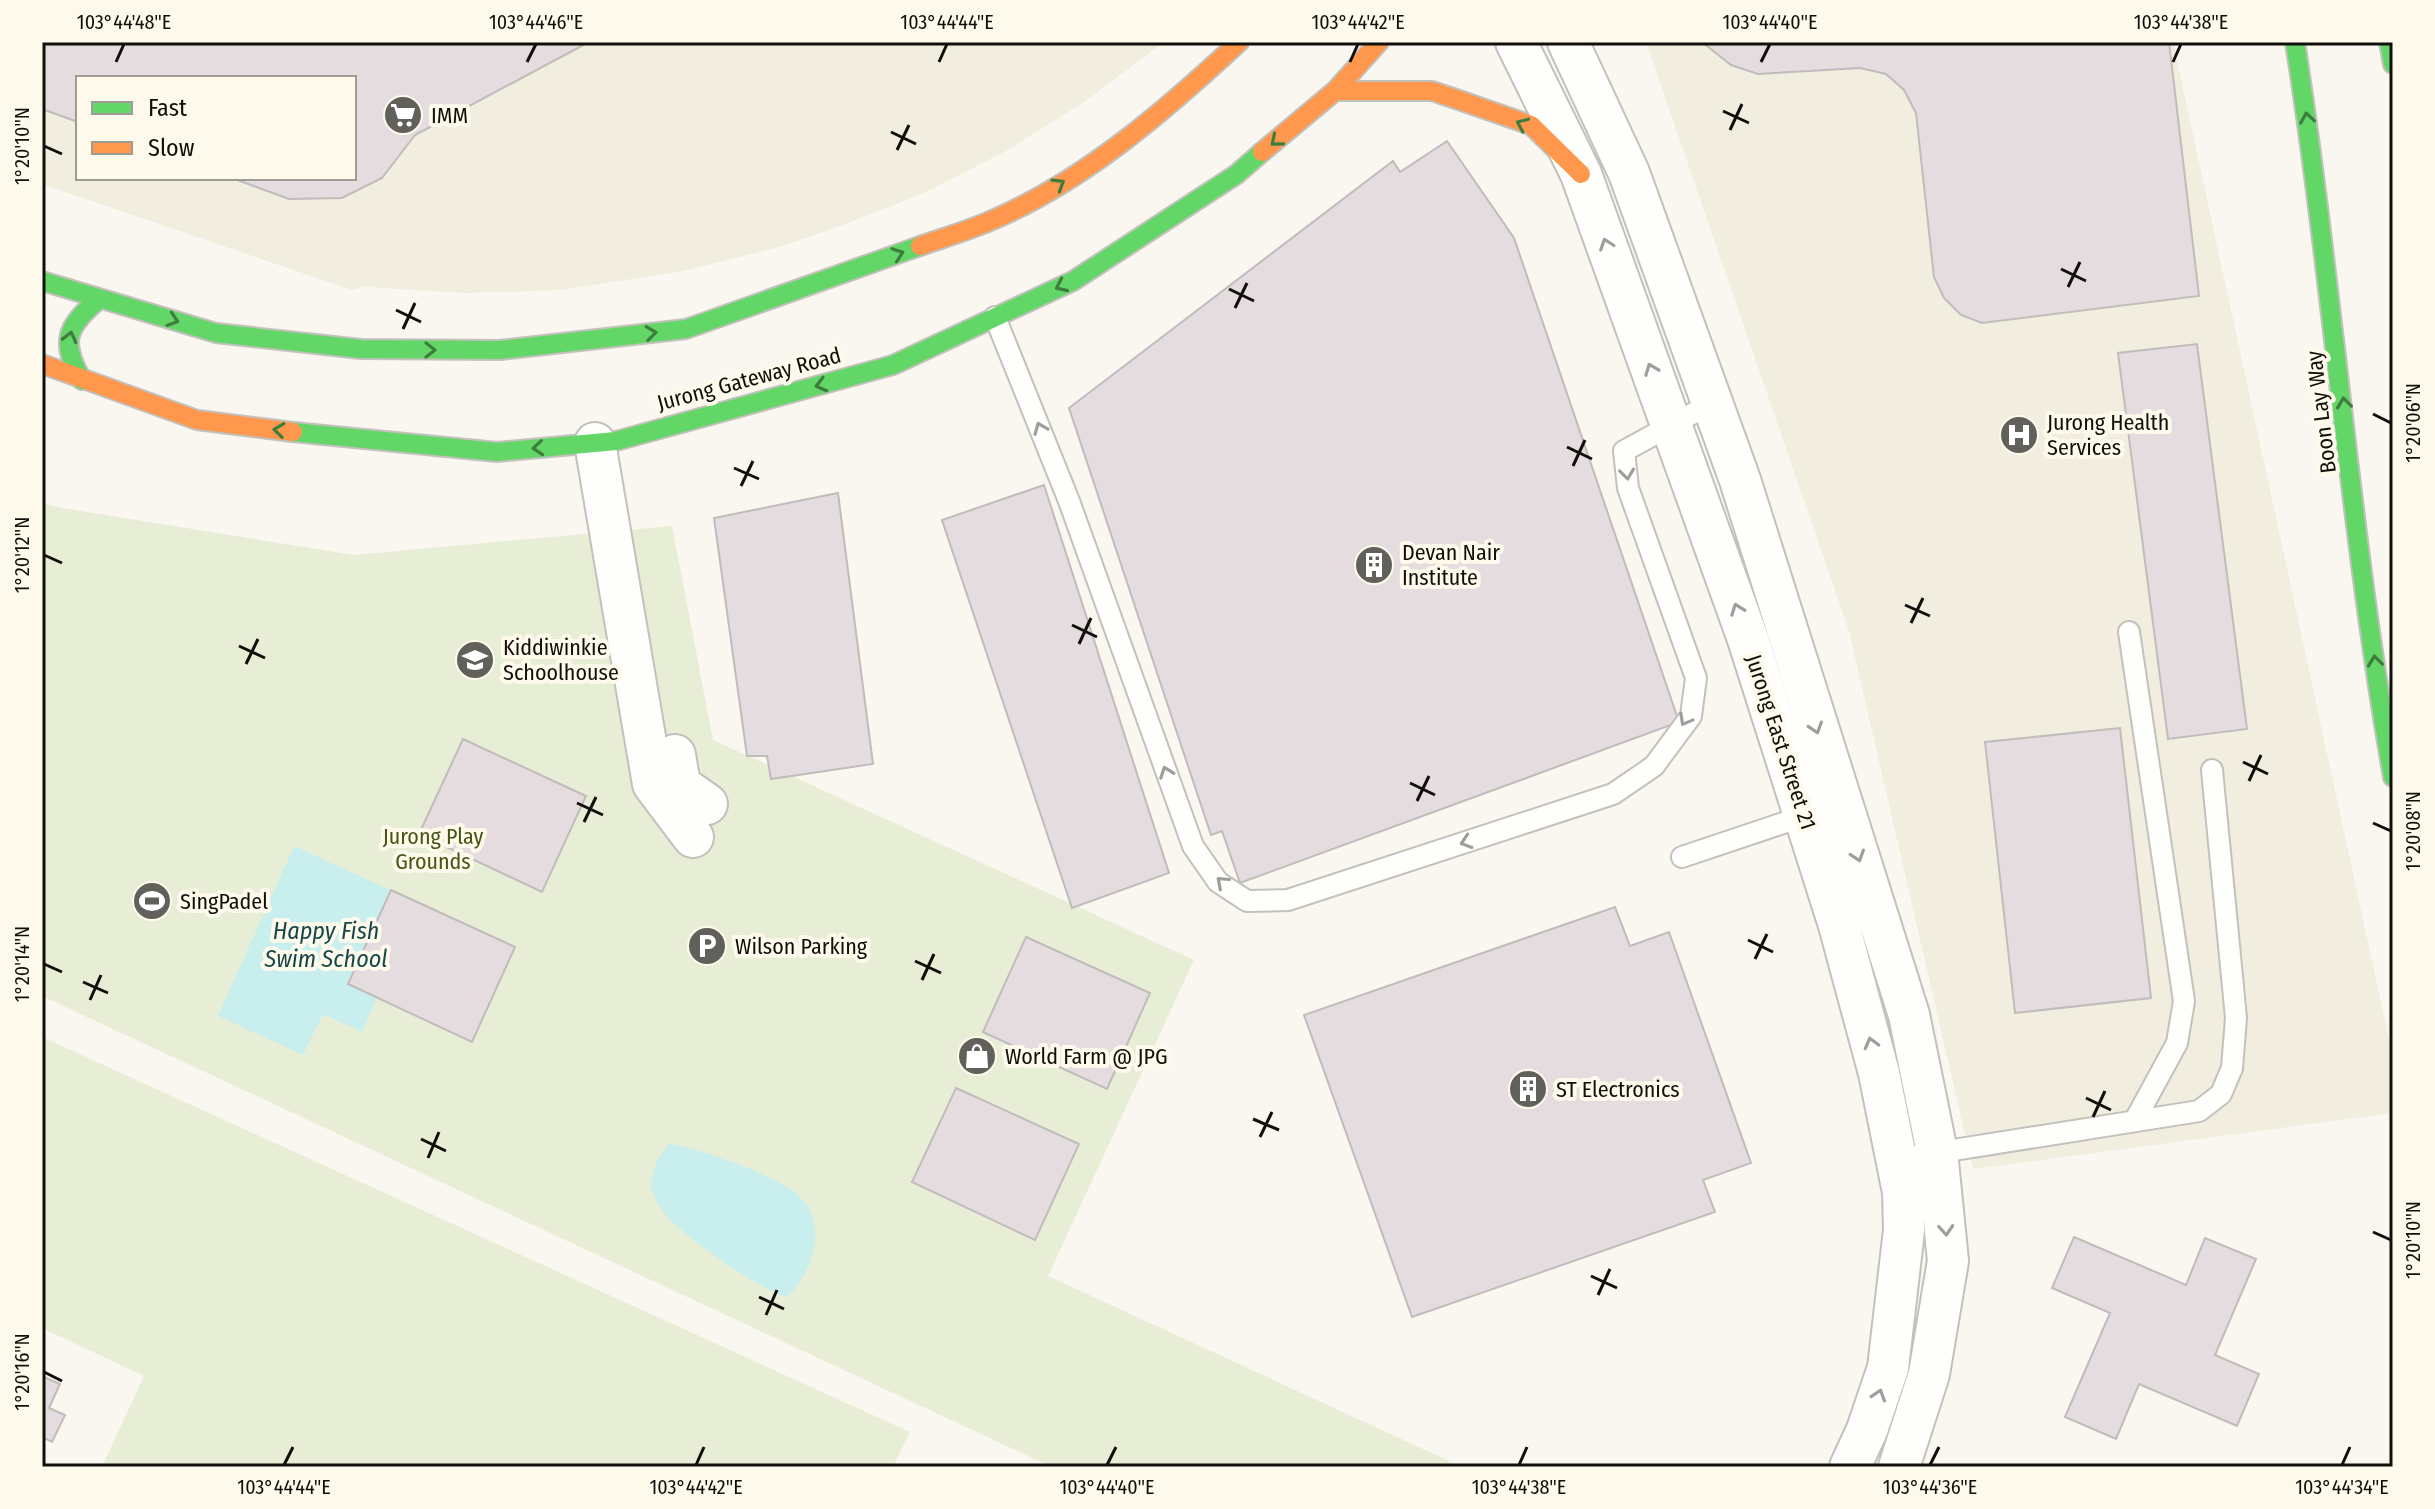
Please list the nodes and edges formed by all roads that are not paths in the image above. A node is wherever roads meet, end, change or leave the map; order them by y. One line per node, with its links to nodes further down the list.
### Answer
1 (1239, 42): 11 (main road, one-way to 1)
2 (1379, 42): 8 (main road, Jurong Gateway Road)
3 (1516, 42): 9 (street, Jurong East Street 21)
4 (1568, 42): 15 (street, Jurong East Street 21)
5 (2295, 42): 21 (main road, Boon Lay Way, one-way to 5)
6 (2389, 42): 7 (main road)
7 (2393, 64)
8 (1335, 91): 9 (main road, one-way to 8); 12 (main road, Jurong Gateway Road, one-way to 12)
9 (1581, 174): 16 (street, Jurong East Street 21, one-way to 9)
10 (42, 281): 11 (main road)
11 (98, 300): 14 (main road, one-way to 11)
12 (995, 317): 16 (lane, one-way to 12); 17 (main road, Jurong Gateway Road, one-way to 17)
13 (42, 364): 14 (main road, Jurong Gateway Road)
14 (82, 380): 17 (main road, Jurong Gateway Road, one-way to 14)
15 (1712, 403): 16 (lane); 18 (street, Jurong East Street 21)
16 (1671, 423): 18 (street, Jurong East Street 21)
17 (605, 442): 23 (street)
18 (1719, 491): 22 (street, Jurong East Street 21, one-way to 18); 26 (street, Jurong East Street 21, one-way to 26)
19 (2129, 632): 25 (lane)
20 (2212, 770): 25 (lane)
21 (2393, 777)
22 (1804, 816): 24 (lane); 27 (street, Jurong East Street 21, one-way to 22)
23 (700, 821)
24 (1682, 857)
25 (2135, 1120): 26 (lane)
26 (1937, 1152): 27 (lane); 29 (street, Jurong East Street 21, one-way to 29)
27 (1897, 1159): 28 (street, Jurong East Street 21, one-way to 27)
28 (1850, 1467)
29 (1899, 1467)

